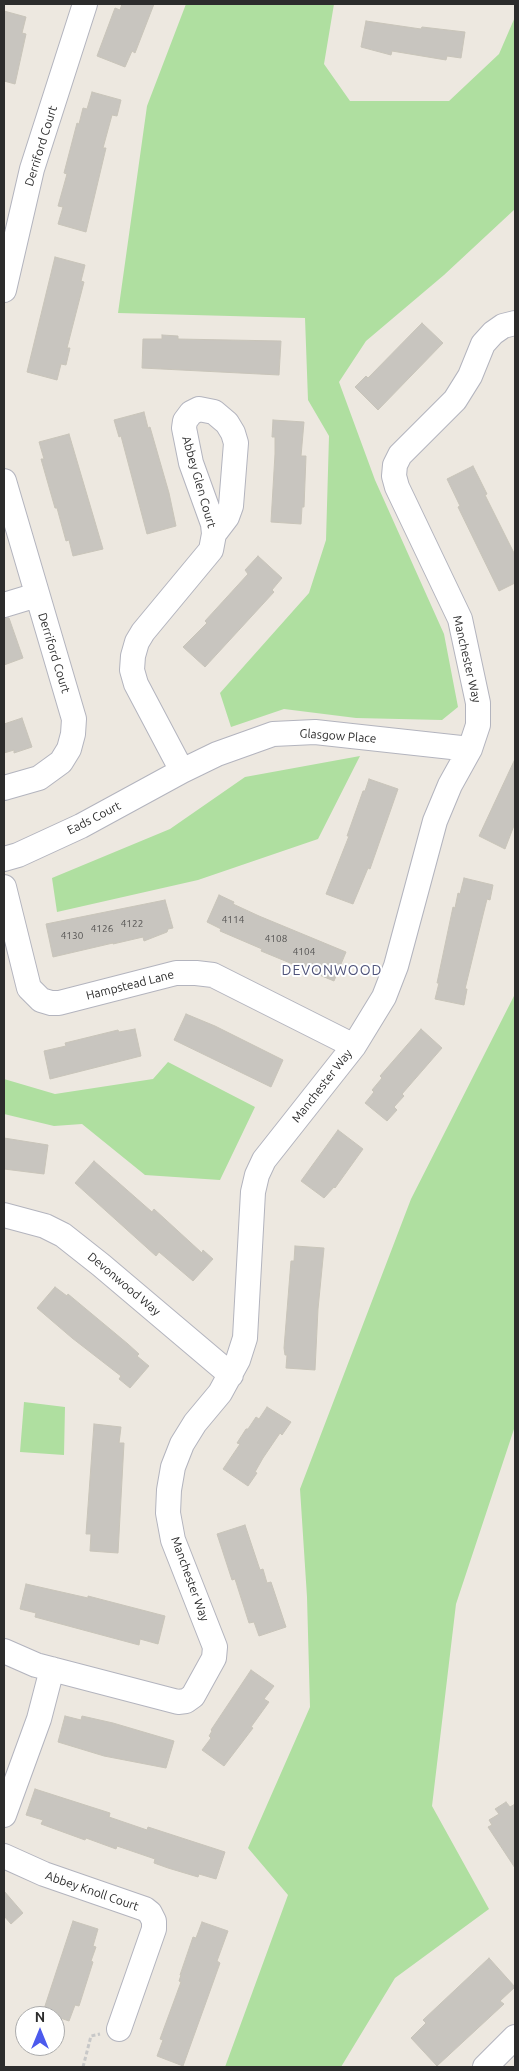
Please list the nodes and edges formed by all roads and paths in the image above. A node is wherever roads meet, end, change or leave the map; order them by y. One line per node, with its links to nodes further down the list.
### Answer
1 (85, 4): 2 (street, Derriford Court)
2 (10, 236): 3 (street, Derriford Court)
3 (4, 290)
4 (515, 323): 9 (street, Manchester Way)
5 (4, 481): 7 (street, Derriford Court)
6 (214, 534): 10 (street, Abbey Glen Court)
7 (37, 596): 8 (street); 11 (street, Derriford Court)
8 (4, 605)
9 (470, 749): 10 (street, Glasgow Place); 14 (street, Manchester Way)
10 (182, 771): 12 (street, Eads Court)
11 (4, 788)
12 (4, 859)
13 (4, 887): 14 (street, Hampstead Lane)
14 (354, 1046): 16 (street, Manchester Way)
15 (4, 1215): 16 (street, Devonwood Way)
16 (232, 1375): 18 (street, Manchester Way)
17 (4, 1651): 18 (street, Manchester Way)
18 (52, 1669): 19 (street)
19 (4, 1815)
20 (4, 1856): 21 (street, Abbey Knoll Court)
21 (119, 2029): 24 (path)
22 (515, 2037): 23 (street)
23 (488, 2066)
24 (82, 2067)

